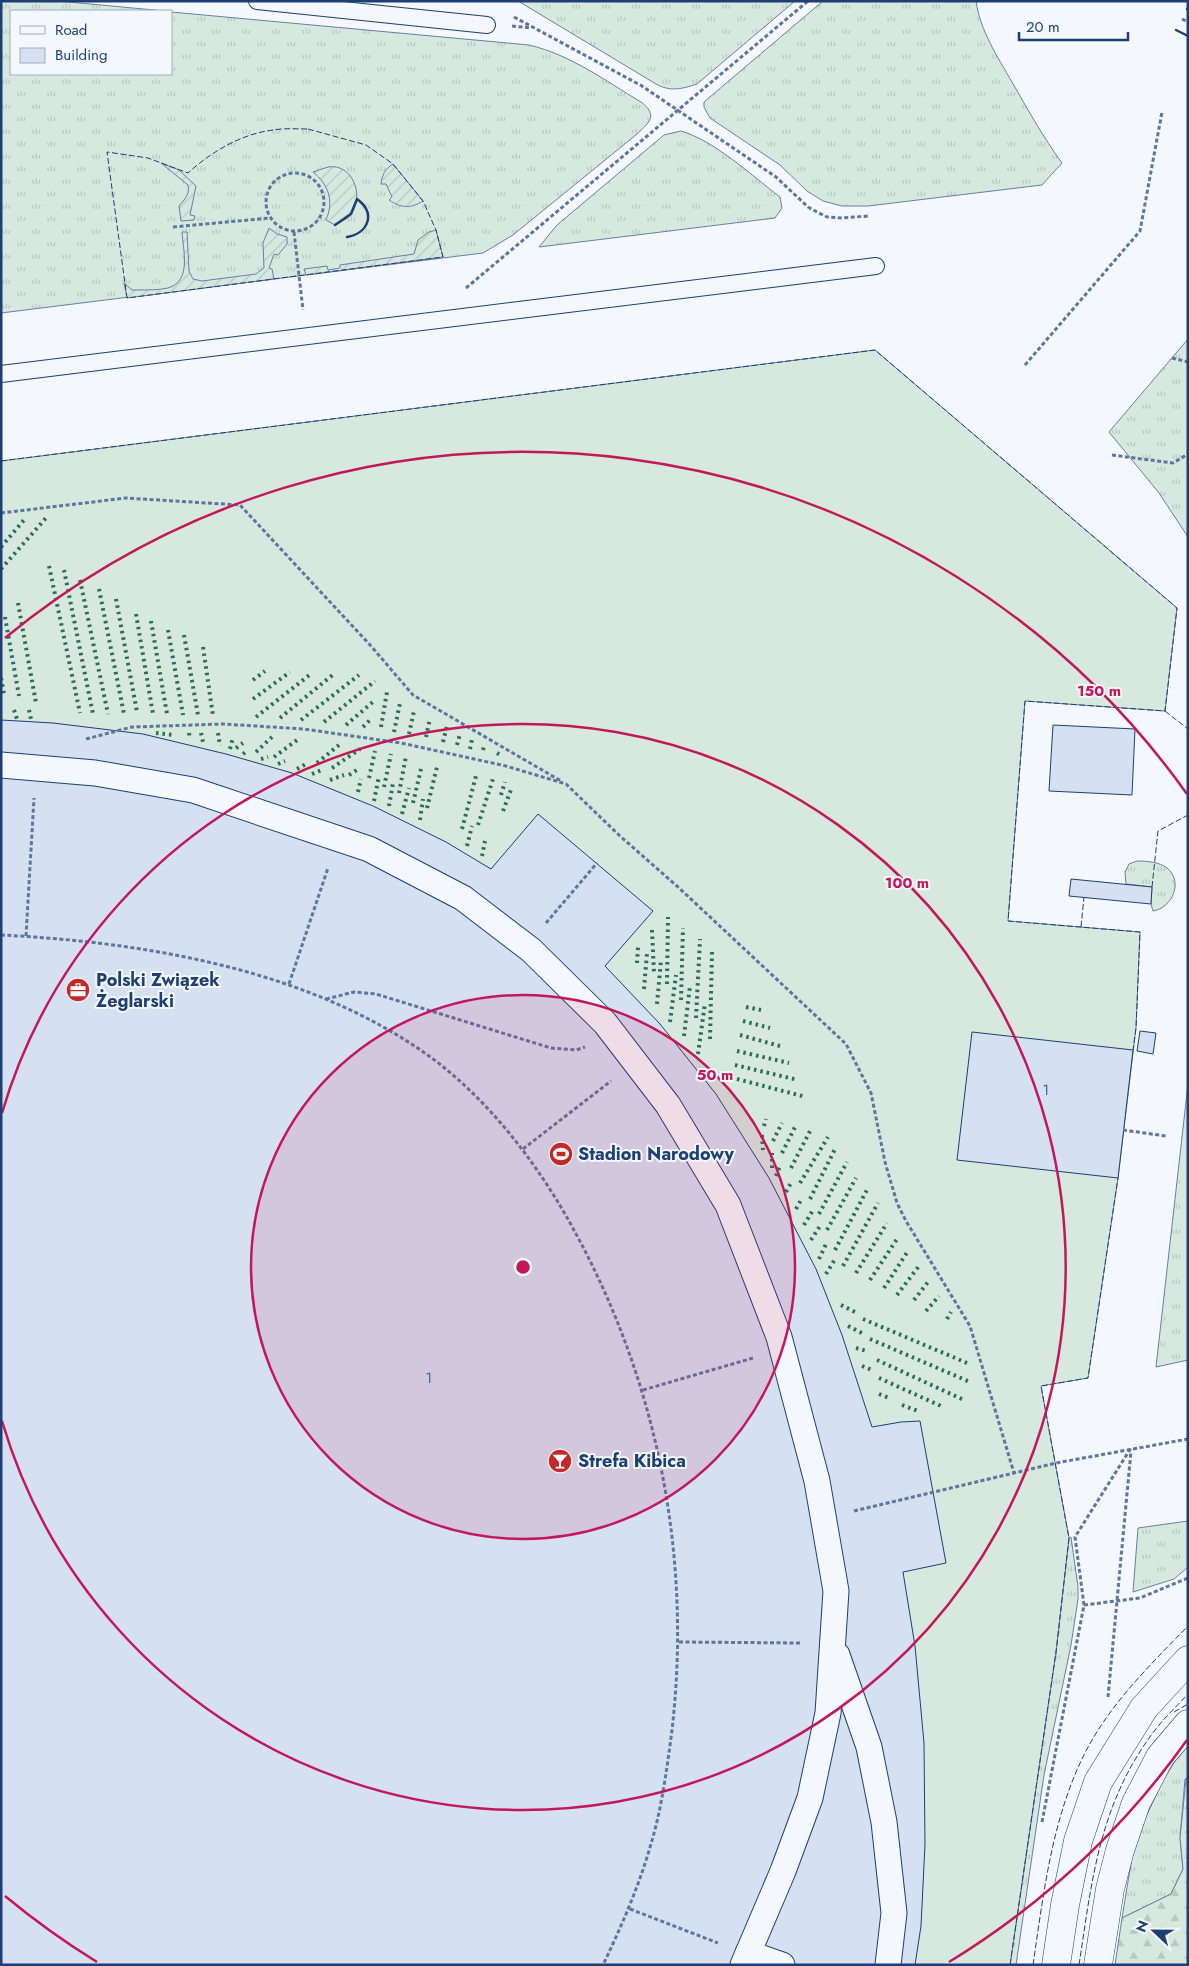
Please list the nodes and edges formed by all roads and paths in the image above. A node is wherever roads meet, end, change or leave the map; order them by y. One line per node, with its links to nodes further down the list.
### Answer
1 (257, 1): 3 (lane)
2 (808, 1): 8 (path)
3 (393, 7): 7 (lane)
4 (507, 13): 8 (path)
5 (1182, 19): 6 (path)
6 (1188, 22)
7 (487, 24)
8 (679, 111): 10 (path); 16 (path)
9 (1162, 112): 19 (path)
10 (870, 216)
11 (270, 218): 12 (path); 13 (path); 13 (path)
12 (173, 227)
13 (294, 232): 15 (path)
14 (876, 266): 16 (lane)
15 (304, 314)
16 (426, 321): 20 (lane)
17 (1172, 358): 18 (path)
18 (1188, 362)
19 (1024, 365)
20 (1, 374)
21 (1188, 454): 22 (path)
22 (1112, 455)
23 (1, 513): 26 (path)
24 (115, 730): 26 (path)
25 (1, 765): 45 (street)
26 (566, 784): 44 (path)
27 (32, 834): 32 (path)
28 (597, 863): 30 (path)
29 (320, 890): 33 (path)
30 (553, 915)
31 (1, 935): 32 (path)
32 (26, 936): 33 (path)
33 (289, 984): 34 (path)
34 (325, 999): 35 (path); 39 (path)
35 (551, 1048)
36 (601, 1088): 39 (path)
37 (1123, 1130): 38 (path)
38 (1166, 1136)
39 (523, 1149): 41 (path)
40 (738, 1362): 41 (path)
41 (643, 1390): 49 (path)
42 (1188, 1439): 43 (path)
43 (1131, 1448): 44 (path); 47 (path); 48 (path)
44 (1014, 1473): 45 (path)
45 (824, 1518): 51 (street)
46 (1188, 1578): 47 (path)
47 (1117, 1601): 48 (path); 53 (path)
48 (1084, 1605): 55 (path)
49 (679, 1642): 50 (path); 56 (path)
50 (777, 1644)
51 (833, 1644): 58 (street); 61 (street)
52 (1188, 1660): 62 (main road)
53 (1108, 1697)
54 (1188, 1724): 63 (main road)
55 (1042, 1822)
56 (630, 1909): 57 (path); 59 (path)
57 (721, 1944)
58 (746, 1959): 60 (street)
59 (603, 1965)
60 (782, 1965)
61 (888, 1965)
62 (1056, 1965)
63 (1098, 1965)

